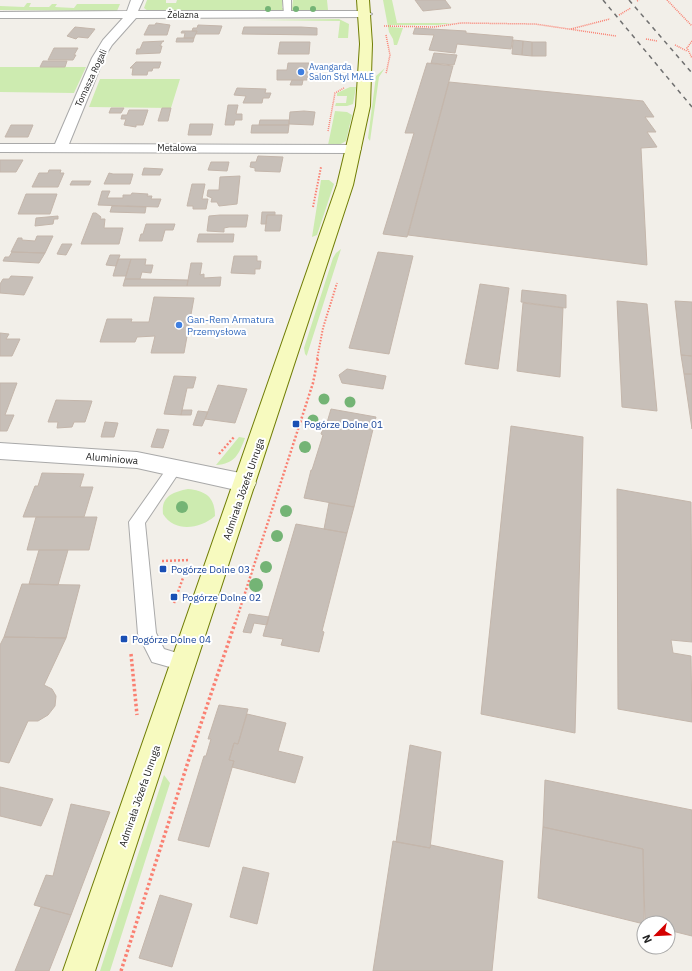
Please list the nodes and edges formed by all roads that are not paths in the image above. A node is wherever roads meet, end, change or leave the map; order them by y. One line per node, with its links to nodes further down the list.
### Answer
1 (138, 0): 6 (street)
2 (288, 0): 5 (lane)
3 (364, 7): 5 (street, Żelazna); 9 (street, Admirała Józefa Unruga)
4 (0, 15): 6 (street, Żelazna)
5 (288, 15): 6 (street, Żelazna)
6 (132, 16): 8 (street, Tomasza Rogali)
7 (0, 148): 8 (street, Metalowa)
8 (60, 148): 9 (street, Metalowa)
9 (354, 149): 12 (street, Admirała Józefa Unruga)
10 (0, 451): 11 (street, Aluminiowa)
11 (175, 468): 12 (street, Aluminiowa); 13 (lane)
12 (245, 483): 13 (street, Admirała Józefa Unruga)
13 (184, 663): 14 (street, Admirała Józefa Unruga)
14 (79, 971)

